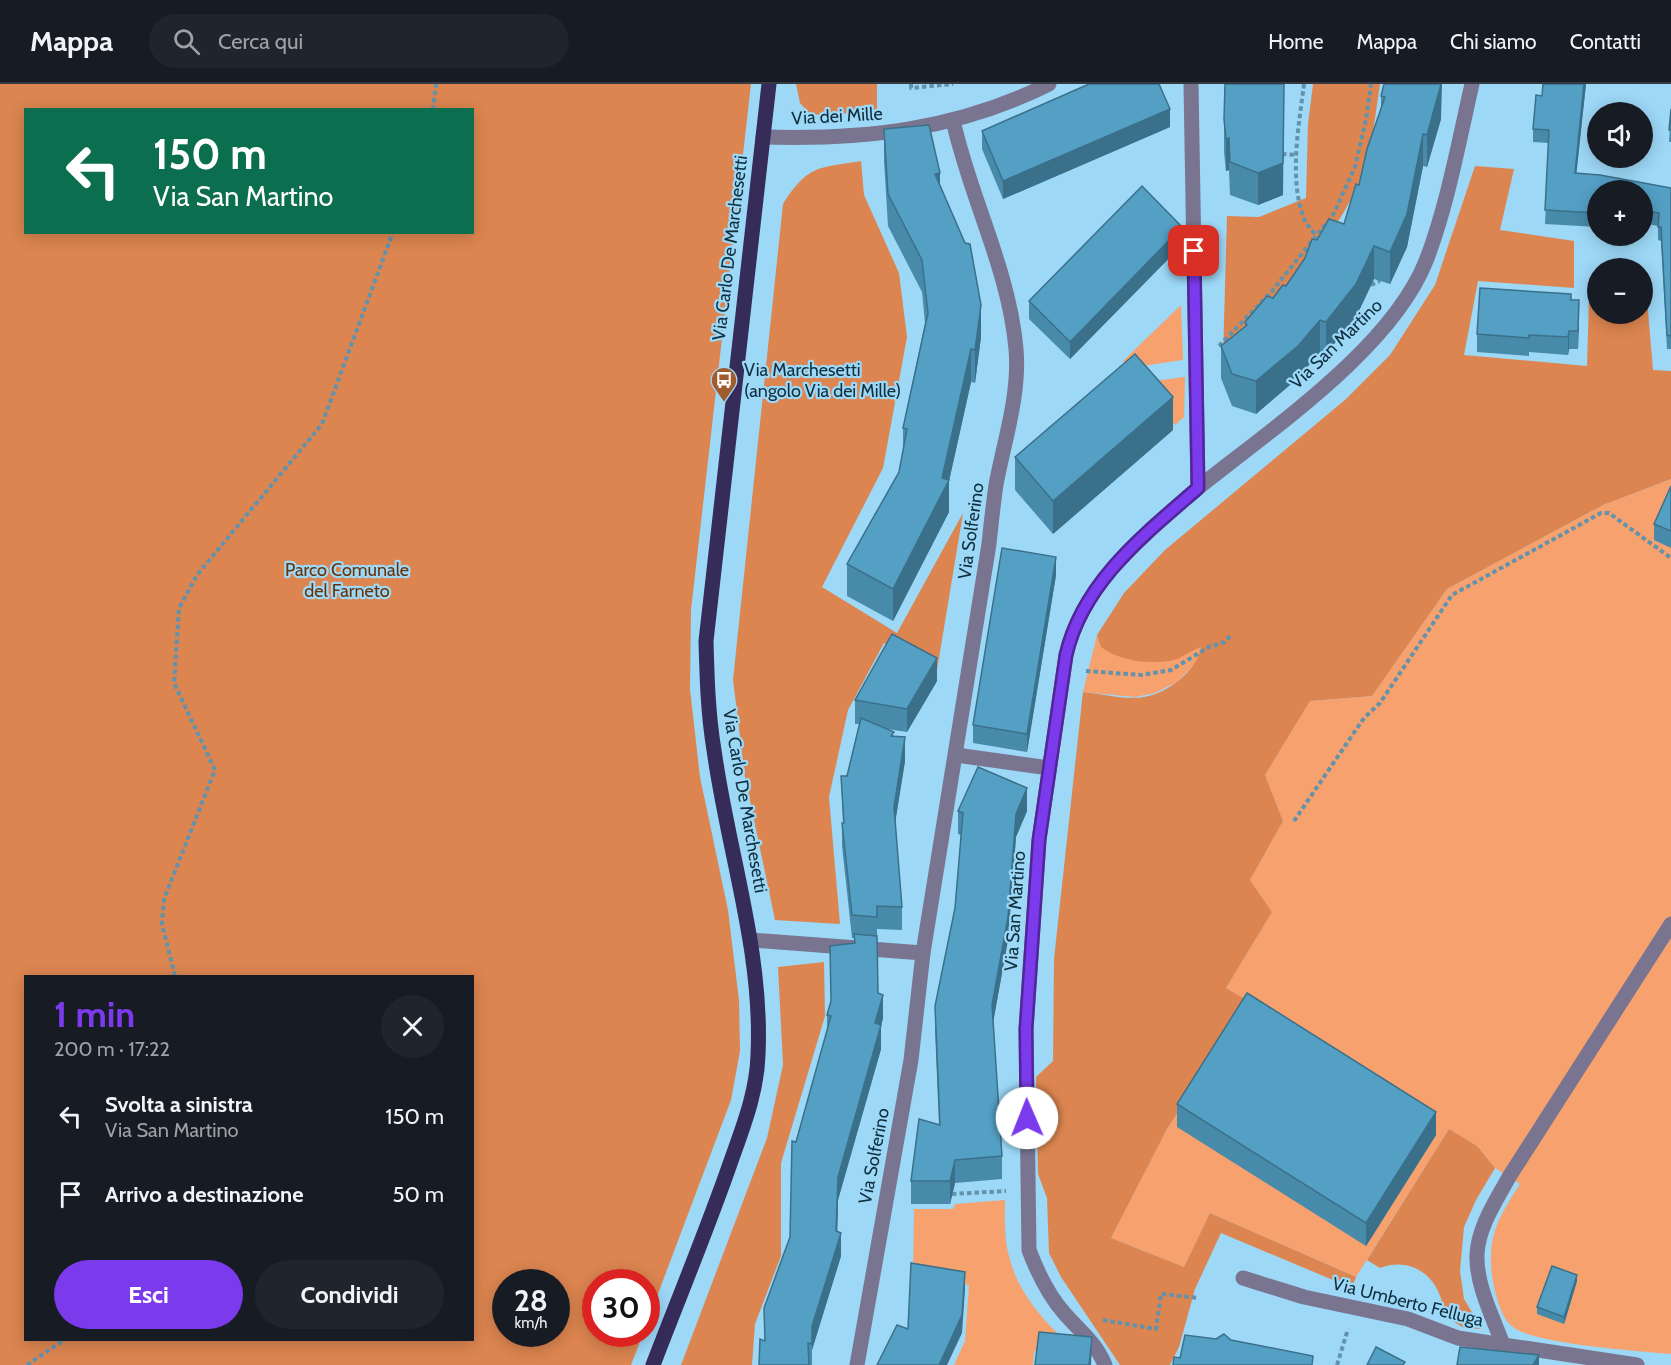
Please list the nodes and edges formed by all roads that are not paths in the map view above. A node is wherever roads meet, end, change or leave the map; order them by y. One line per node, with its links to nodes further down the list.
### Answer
1 (769, 84): 6 (main road, Via Carlo De Marchesetti)
2 (1048, 84): 5 (street, Via dei Mille)
3 (1191, 84): 7 (street)
4 (1472, 84): 7 (street, Via San Martino)
5 (954, 120): 6 (street, Via dei Mille); 8 (street, Via Solferino)
6 (763, 137): 11 (main road, Via Carlo De Marchesetti)
7 (1198, 488): 9 (street, Via San Martino)
8 (956, 755): 9 (street); 12 (street, Via Solferino)
9 (1049, 768): 17 (street, Via San Martino)
10 (1671, 924): 14 (street)
11 (751, 940): 12 (street); 15 (main road, Via Carlo De Marchesetti)
12 (923, 953): 16 (street, Via Solferino)
13 (1243, 1278): 14 (street, Via Umberto Felluga)
14 (1503, 1345): 18 (street, Via Umberto Felluga)
15 (653, 1365)
16 (857, 1365)
17 (1105, 1365)
18 (1637, 1365)

